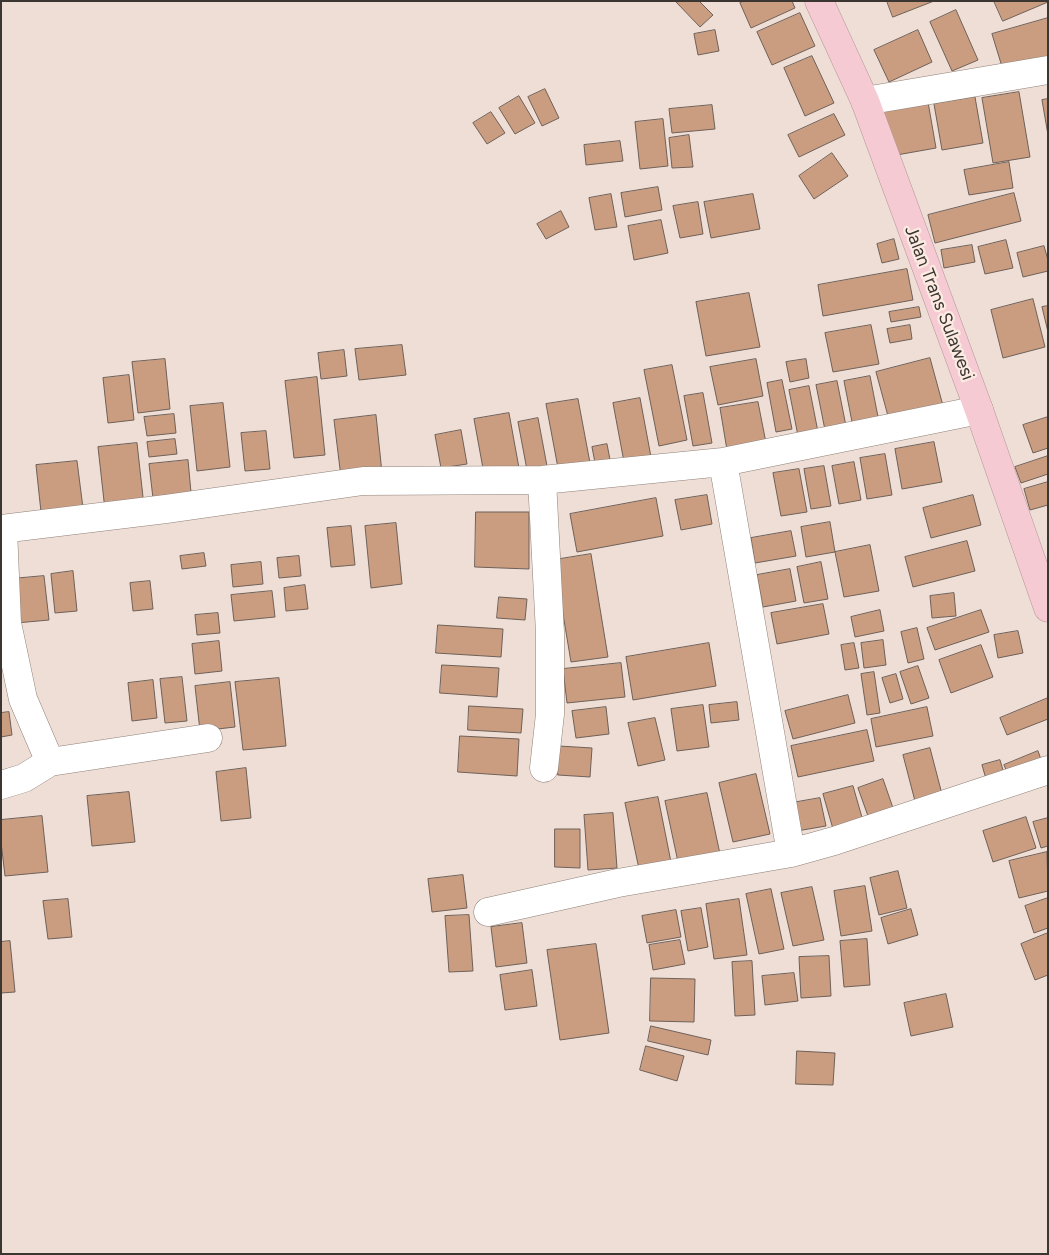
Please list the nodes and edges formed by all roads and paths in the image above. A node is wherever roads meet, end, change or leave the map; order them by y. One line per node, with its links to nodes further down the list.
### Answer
1 (819, 1): 3 (highway, Jalan Trans Sulawesi)
2 (1048, 70): 3 (street)
3 (865, 101): 4 (highway, Jalan Trans Sulawesi)
4 (979, 410): 5 (street); 8 (highway, Jalan Trans Sulawesi)
5 (723, 462): 6 (street); 14 (street)
6 (542, 480): 7 (street); 11 (street)
7 (2, 529): 10 (street)
8 (1048, 608)
9 (208, 738): 10 (street)
10 (50, 762): 13 (street)
11 (544, 768)
12 (1048, 770): 14 (street)
13 (1, 785)
14 (791, 853): 15 (street)
15 (488, 912)

